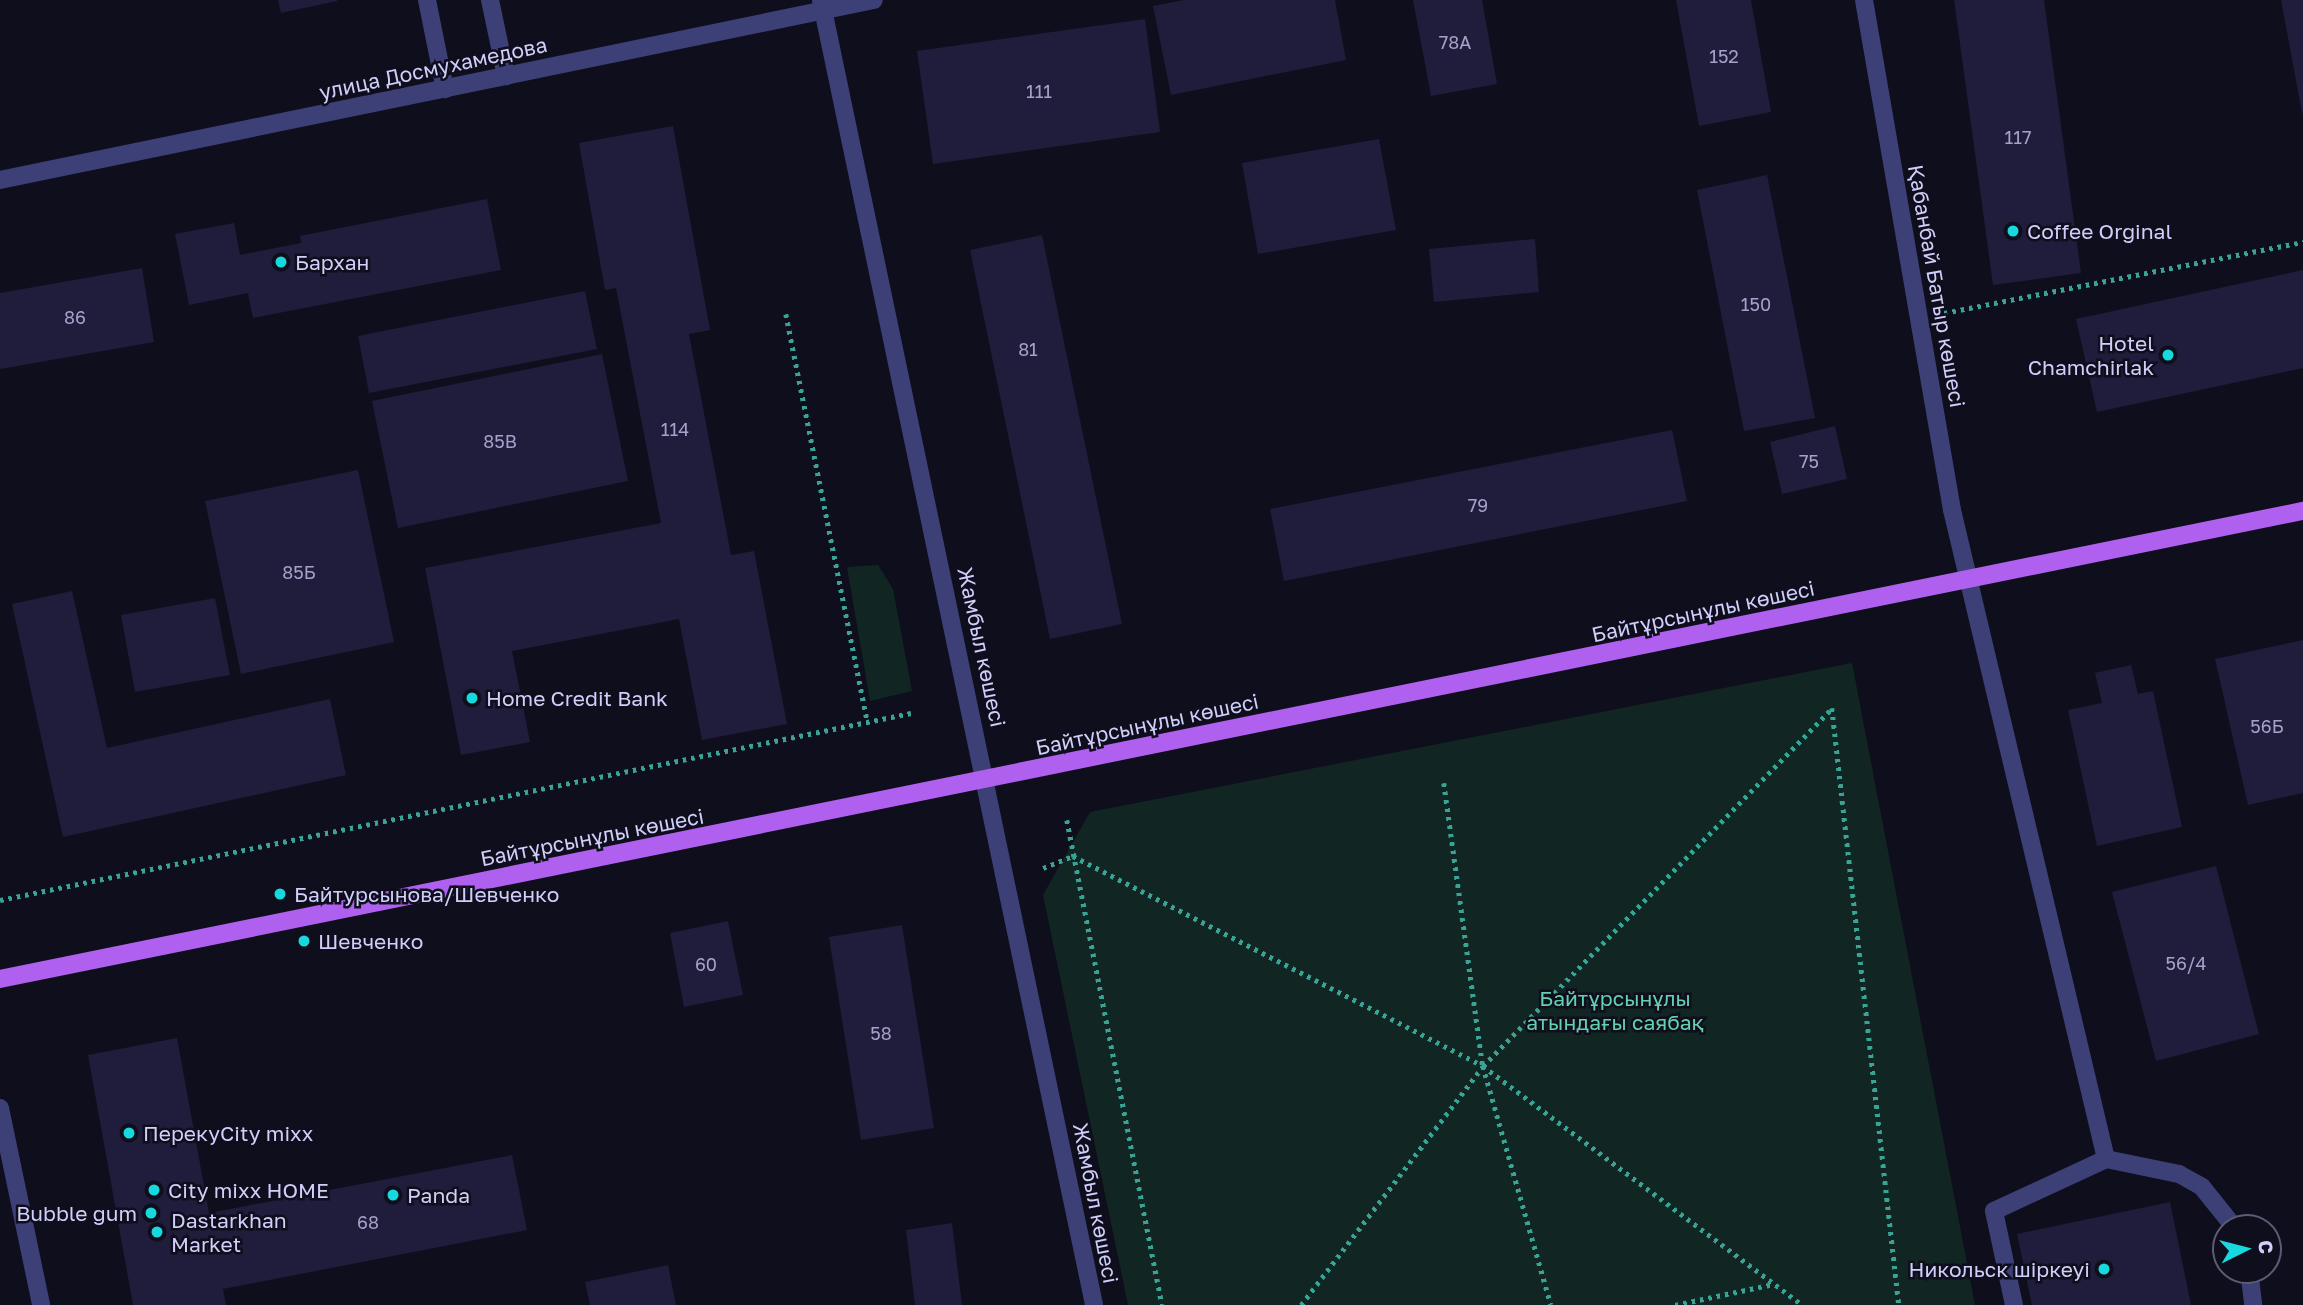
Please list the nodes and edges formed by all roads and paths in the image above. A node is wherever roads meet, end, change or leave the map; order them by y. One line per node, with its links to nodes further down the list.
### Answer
1 (427, 0): 7 (street)
2 (490, 0): 6 (street)
3 (874, 0): 5 (street, улица Досмухамедова)
4 (1864, 0): 11 (street, Қабанбай Батыр көшесі)
5 (822, 5): 6 (street, улица Досмухамедова); 16 (street, Жамбыл көшесі)
6 (506, 76): 7 (street, улица Досмухамедова)
7 (445, 89): 8 (street, улица Досмухамедова)
8 (0, 180)
9 (2303, 242): 11 (path)
10 (786, 314): 15 (path)
11 (1919, 318): 13 (street, Қабанбай Батыр көшесі)
12 (2303, 511): 13 (main road, Байтұрсынұлы көшесі)
13 (1968, 579): 16 (main road, Байтұрсынұлы көшесі); 25 (street, Қабанбай Батыр көшесі)
14 (911, 713): 15 (path)
15 (867, 721): 21 (path)
16 (987, 780): 22 (main road, Байтұрсынұлы көшесі); 30 (street, Жамбыл көшесі)
17 (1444, 783): 23 (path)
18 (1067, 820): 19 (path)
19 (1073, 856): 20 (path); 23 (path); 31 (path)
20 (1043, 868)
21 (0, 900)
22 (0, 979)
23 (1483, 1066): 27 (path); 32 (path); 33 (path); 36 (path)
24 (0, 1108): 29 (street)
25 (2106, 1159): 26 (street); 37 (street)
26 (2224, 1214)
27 (1774, 1284): 34 (path); 35 (path)
28 (2251, 1284): 38 (street)
29 (41, 1305)
30 (1094, 1305)
31 (1162, 1305)
32 (1301, 1305)
33 (1551, 1305)
34 (1675, 1305)
35 (1803, 1305)
36 (1899, 1305)
37 (2014, 1305)
38 (2253, 1305)

